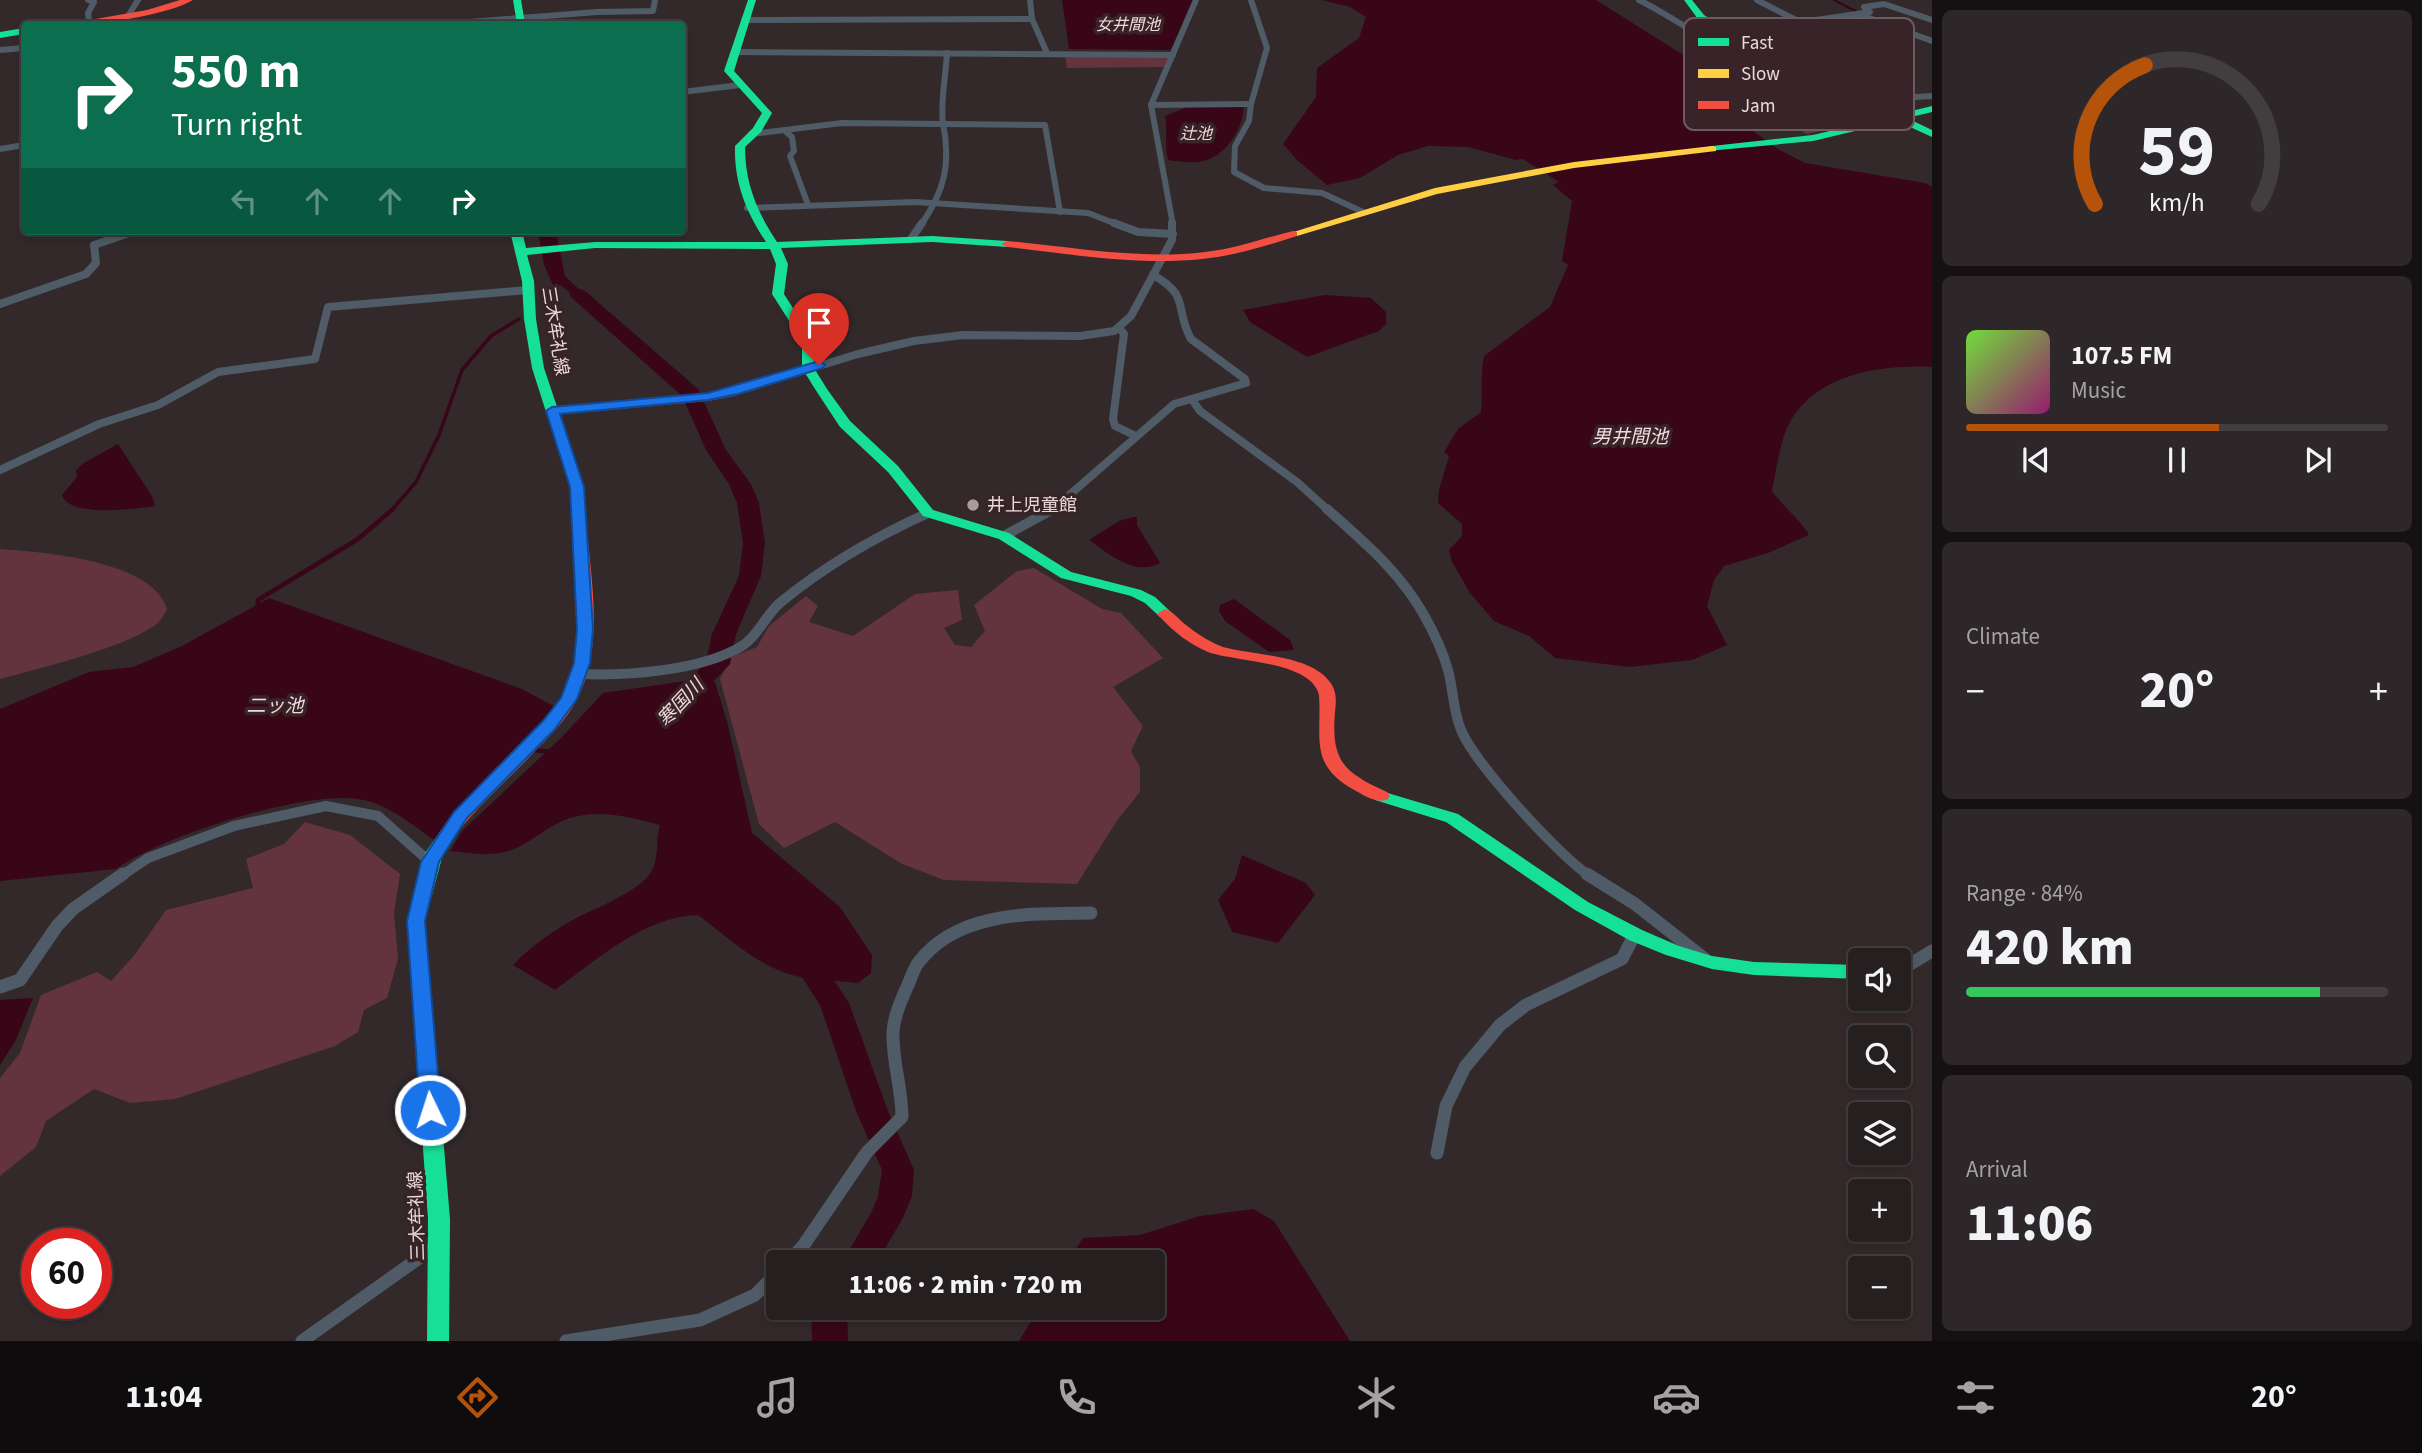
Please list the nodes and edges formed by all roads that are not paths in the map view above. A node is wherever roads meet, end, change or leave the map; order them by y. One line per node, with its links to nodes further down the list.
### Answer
1 (88, 0): 24 (street)
2 (138, 0): 16 (street)
3 (189, 0): 16 (street)
4 (517, 0): 26 (street)
5 (631, 0): 14 (street)
6 (655, 0): 14 (street)
7 (752, 0): 22 (street)
8 (1030, 0): 21 (street)
9 (1196, 0): 37 (street)
10 (1251, 0): 42 (street)
11 (1639, 0): 27 (street)
12 (1688, 0): 17 (street)
13 (1757, 0): 18 (street)
14 (629, 11): 26 (street)
15 (1854, 14): 19 (street); 20 (street); 23 (street)
16 (128, 16): 25 (street)
17 (1703, 18)
18 (1791, 18)
19 (1826, 18)
20 (1866, 18)
21 (1032, 19): 22 (street); 36 (street)
22 (744, 20): 34 (street)
23 (1932, 20)
24 (82, 21)
25 (94, 21)
26 (521, 21)
27 (1684, 25)
28 (21, 32): 29 (street)
29 (0, 35)
30 (1914, 35): 31 (street)
31 (1932, 41)
32 (21, 48): 33 (street)
33 (0, 50)
34 (737, 52): 35 (street); 38 (street)
35 (947, 53): 36 (street); 46 (street)
36 (1047, 53): 37 (street)
37 (1173, 55): 43 (street)
38 (740, 85): 39 (street); 50 (street)
39 (686, 92)
40 (1914, 96): 41 (street)
41 (1932, 96)
42 (1251, 104): 43 (street); 58 (street)
43 (1151, 105): 59 (street)
44 (1932, 109): 45 (street)
45 (1914, 112)
46 (943, 123): 49 (street); 54 (street); 57 (street)
47 (1914, 125): 51 (street)
48 (1847, 130): 58 (street)
49 (786, 132): 50 (street); 55 (street)
50 (751, 134): 56 (street)
51 (1932, 134)
52 (21, 146): 53 (street)
53 (0, 149)
54 (936, 204): 55 (street); 57 (street); 62 (street)
55 (808, 205): 56 (street)
56 (747, 208): 63 (street)
57 (1060, 212): 59 (street)
58 (1363, 212): 65 (street)
59 (1173, 234): 65 (street)
60 (123, 235): 68 (street)
61 (517, 235): 64 (street, 三木牟礼線)
62 (911, 239): 63 (street); 65 (street)
63 (773, 246): 64 (street); 70 (street)
64 (520, 252): 67 (street, 三木牟礼線)
65 (1162, 258): 66 (street)
66 (1153, 275): 69 (street); 71 (street)
67 (528, 290): 72 (street, 三木牟礼線); 74 (street)
68 (0, 303)
69 (1119, 328): 70 (street); 73 (street)
70 (808, 369): 72 (street); 75 (street)
71 (1193, 401): 73 (street); 82 (street)
72 (552, 411): 77 (street, 三木牟礼線)
73 (1136, 436): 76 (street)
74 (0, 470)
75 (928, 513): 76 (street); 77 (street)
76 (1004, 536): 80 (street)
77 (577, 679): 78 (street, 三木牟礼線)
78 (432, 857): 85 (street); 87 (street, 三木牟礼線)
79 (1091, 913): 88 (street)
80 (1635, 934): 82 (street); 86 (street)
81 (1932, 951): 83 (street)
82 (1708, 961): 84 (street)
83 (1911, 964)
84 (1848, 972)
85 (0, 987)
86 (1437, 1153)
87 (438, 1245): 90 (street); 91 (street, 三木牟礼線)
88 (799, 1250)
89 (766, 1284): 92 (street)
90 (302, 1341)
91 (438, 1341)
92 (566, 1341)

